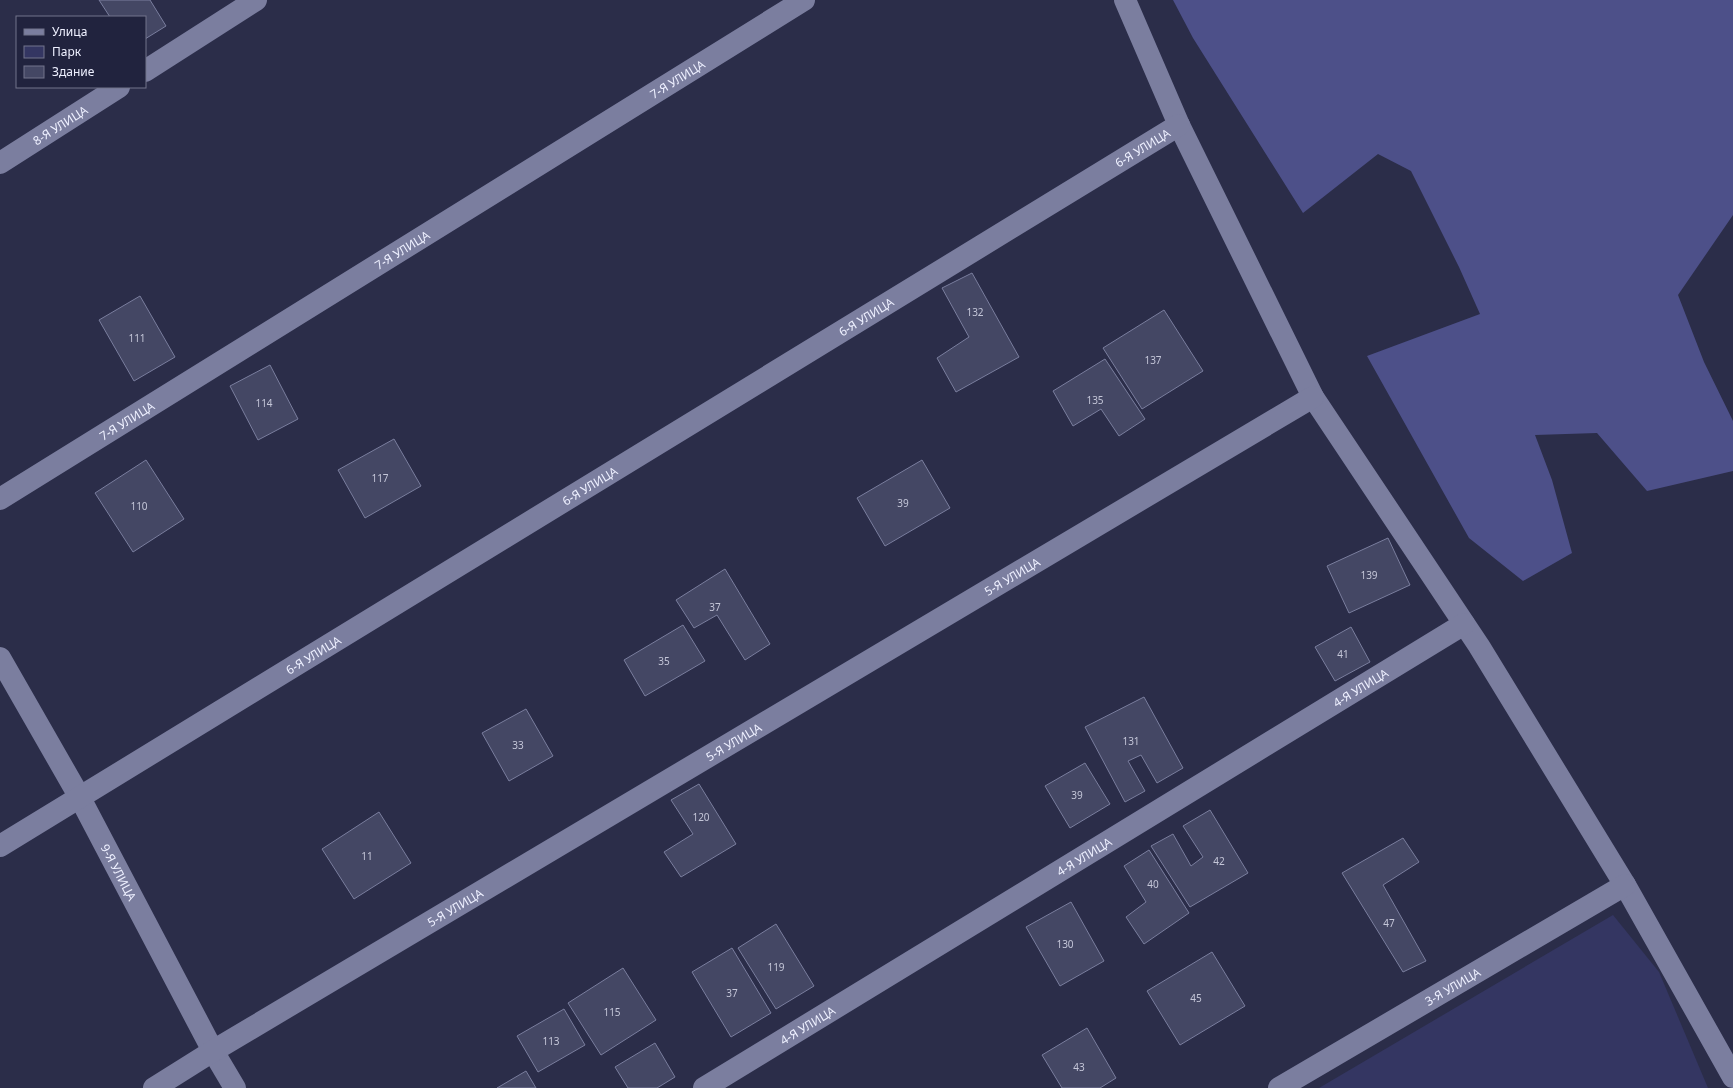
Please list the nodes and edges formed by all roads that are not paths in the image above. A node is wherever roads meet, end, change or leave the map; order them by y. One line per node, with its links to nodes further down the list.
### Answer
1 (256, 0): 4 (street)
2 (804, 0): 9 (street, 7-Я УЛИЦА)
3 (1124, 0): 6 (street)
4 (146, 70)
5 (117, 88): 7 (street, 8-Я УЛИЦА)
6 (1179, 125): 8 (street); 12 (street, 6-Я УЛИЦА)
7 (0, 163)
8 (1313, 397): 10 (street); 15 (street, 5-Я УЛИЦА)
9 (0, 499)
10 (1464, 624): 14 (street); 19 (street, 4-Я УЛИЦА)
11 (0, 658): 12 (street, 9-Я УЛИЦА)
12 (79, 796): 13 (street, 6-Я УЛИЦА); 15 (street, 9-Я УЛИЦА)
13 (0, 846)
14 (1625, 885): 16 (street); 20 (street, 3-Я УЛИЦА)
15 (213, 1051): 17 (street, 5-Я УЛИЦА); 18 (street, 9-Я УЛИЦА)
16 (1733, 1077)
17 (154, 1088)
18 (235, 1088)
19 (704, 1088)
20 (1279, 1088)

